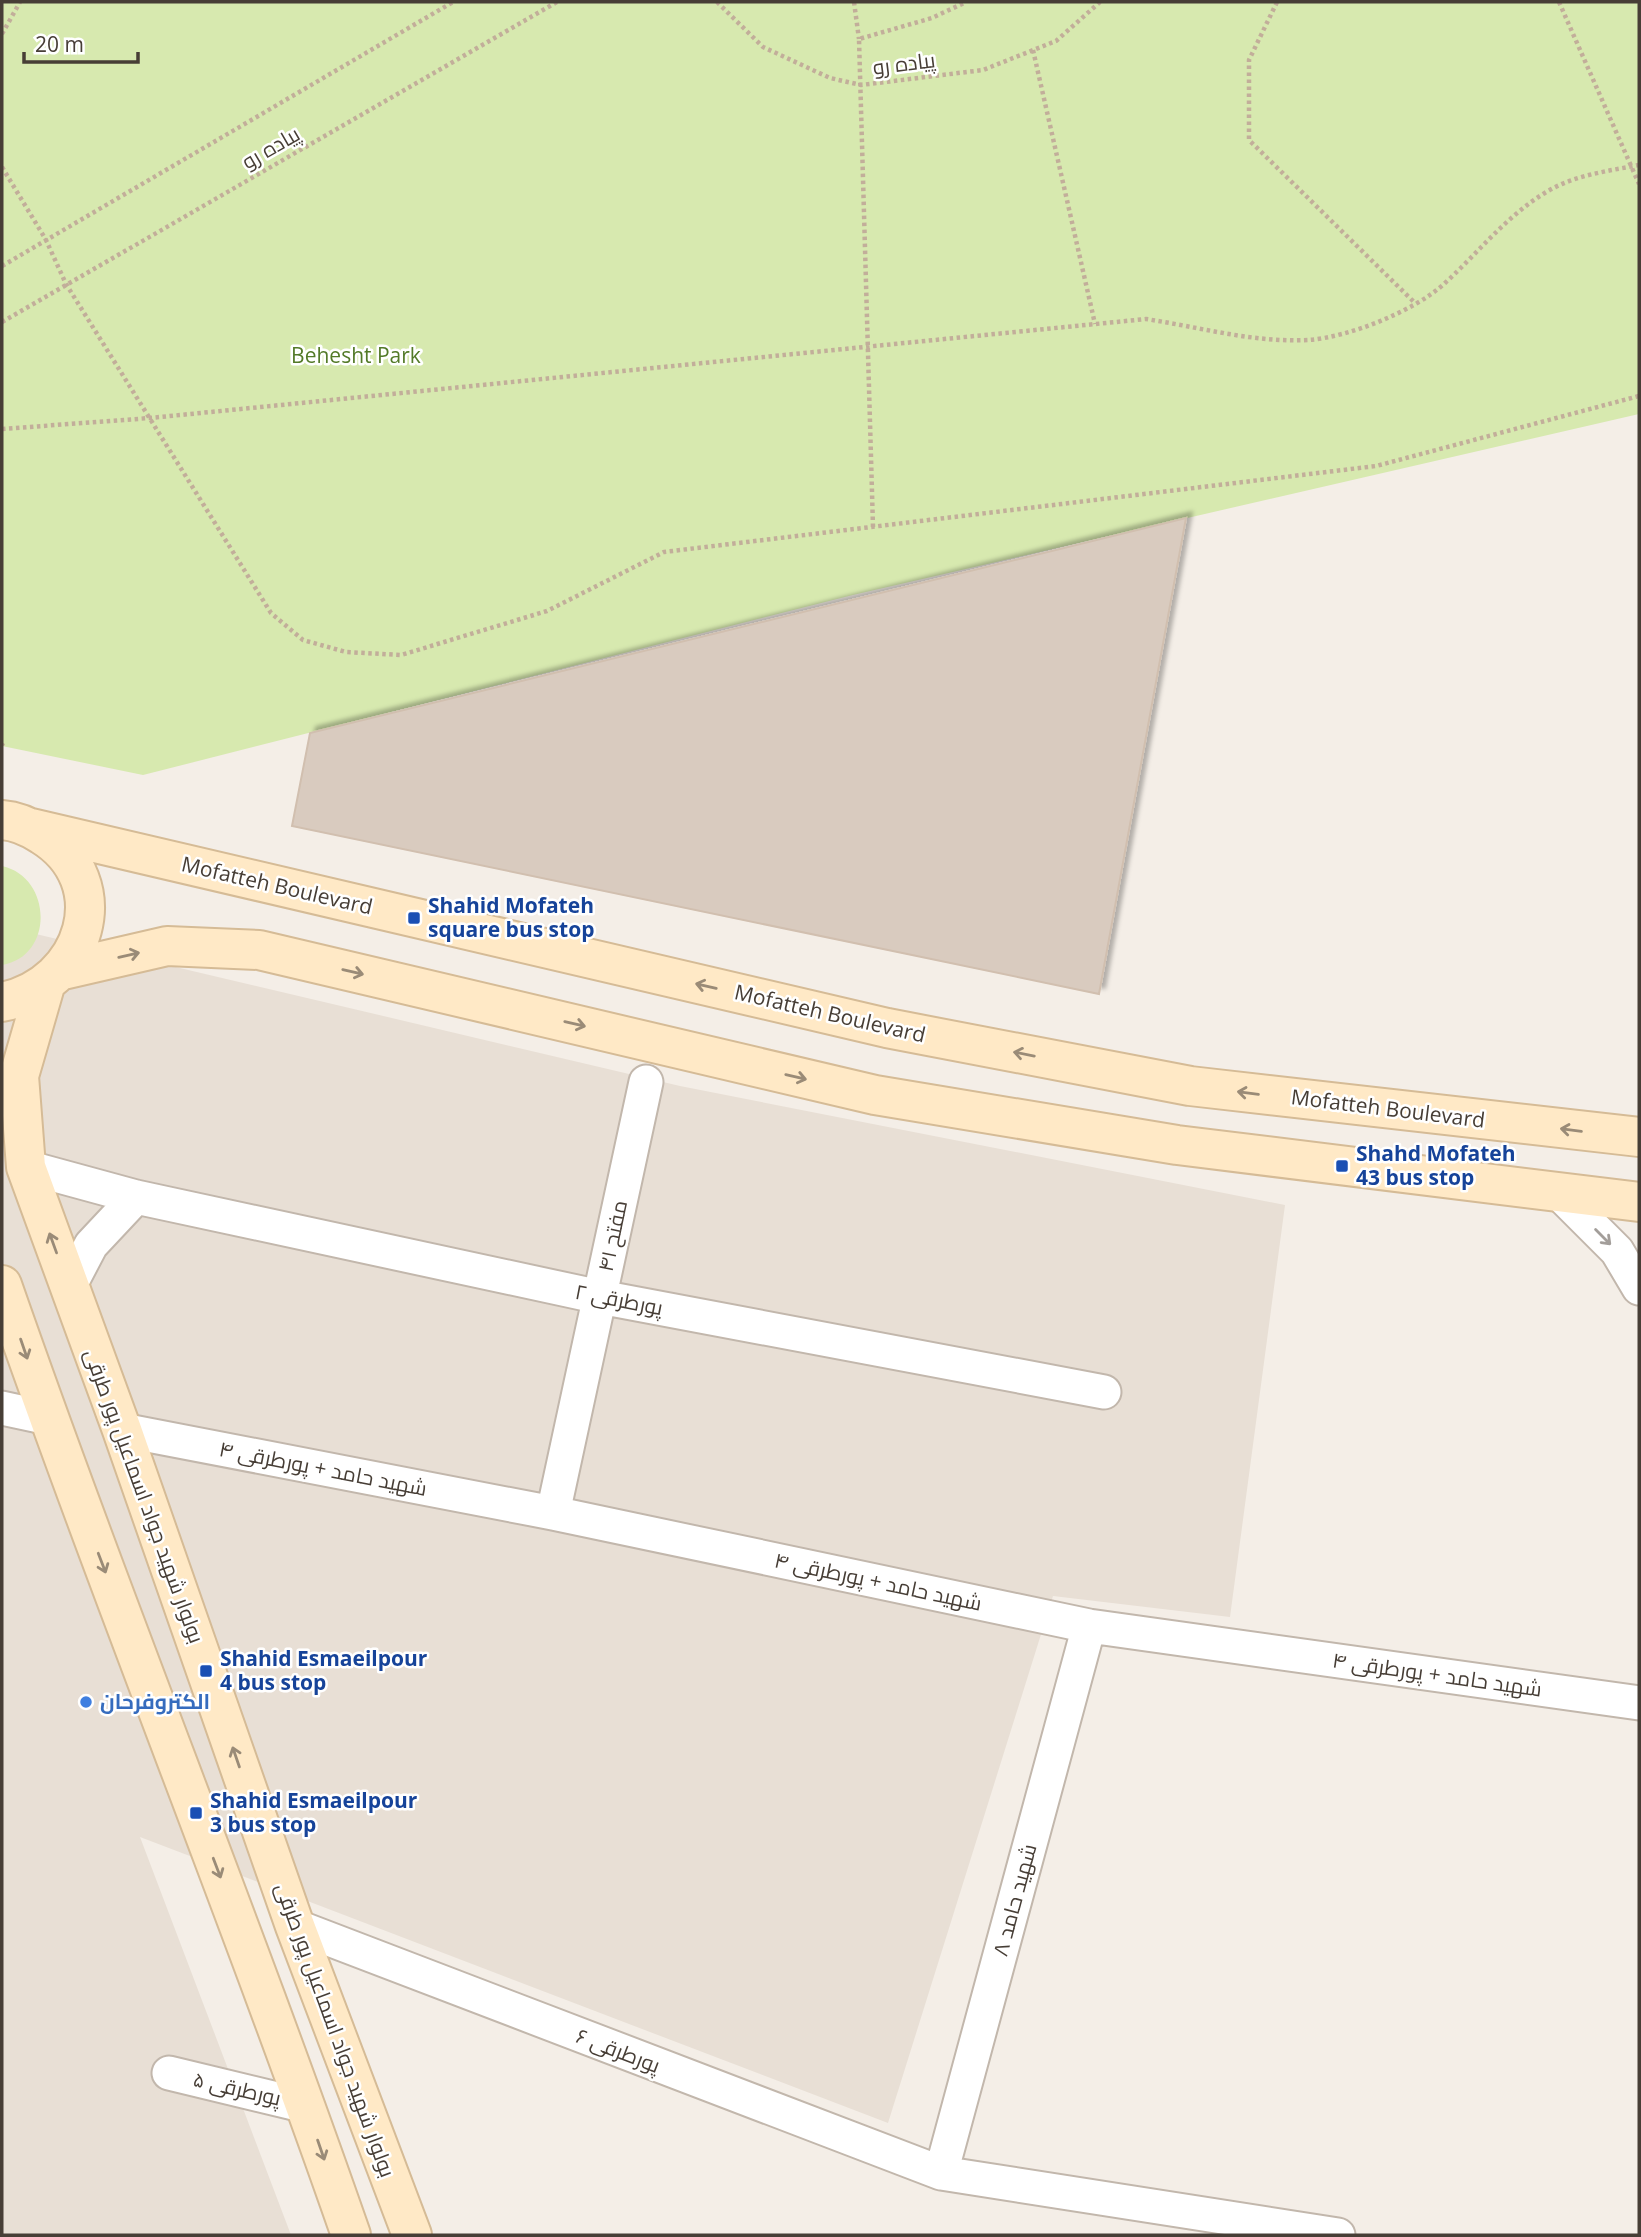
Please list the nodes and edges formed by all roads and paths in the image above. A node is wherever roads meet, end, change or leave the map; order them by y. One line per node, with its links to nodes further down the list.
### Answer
1 (20, 2): 10 (path)
2 (453, 2): 18 (path, پیاده رو)
3 (557, 2): 20 (path, پیاده رو)
4 (717, 2): 13 (path, پیاده رو)
5 (854, 2): 11 (path)
6 (966, 2): 11 (path)
7 (1100, 2): 12 (path, پیاده رو)
8 (1277, 2): 21 (path)
9 (1559, 2): 16 (path)
10 (2, 34)
11 (859, 39): 13 (path)
12 (1033, 50): 13 (path, پیاده رو); 23 (path)
13 (861, 85): 24 (path)
14 (1639, 165): 16 (path)
15 (2, 167): 18 (path)
16 (1632, 167): 17 (path); 21 (path)
17 (1639, 184)
18 (46, 240): 19 (path, پیاده رو); 20 (path)
19 (2, 266)
20 (66, 284): 22 (path, پیاده رو); 26 (path)
21 (1415, 303): 23 (path)
22 (2, 322)
23 (1096, 324): 24 (path)
24 (868, 346): 26 (path); 28 (path)
25 (1639, 396): 28 (path)
26 (150, 418): 27 (path); 28 (path)
27 (2, 429)
28 (873, 527)
29 (16, 824): 30 (main road, بولوار شهید جواد اسماعیل پور طرقی); 33 (main road, Mofatteh Boulevard, one-way to 29)
30 (54, 978): 31 (main road); 34 (main road, بولوار شهید جواد اسماعیل پور طرقی); 35 (main road, one-way to 35)
31 (2, 1002)
32 (646, 1082): 41 (street, مفتح ۴۱)
33 (1639, 1138)
34 (26, 1167): 36 (street, پورطرقی ۲); 39 (main road, بولوار شهید جواد اسماعیل پور طرقی, one-way to 34)
35 (1558, 1192): 37 (main road); 40 (street, one-way to 40)
36 (136, 1197): 39 (street); 41 (street, پورطرقی ۲)
37 (1639, 1202)
38 (2, 1285): 44 (main road, one-way to 44)
39 (69, 1287): 45 (main road, بولوار شهید جواد اسماعیل پور طرقی)
40 (1639, 1288)
41 (600, 1297): 42 (street, پورطرقی ۲); 46 (street, مفتح ۴۱)
42 (1104, 1392)
43 (2, 1408): 44 (street)
44 (48, 1418): 51 (main road, one-way to 51)
45 (122, 1430): 46 (street, شهید حامد + پورطرقی ۴); 49 (main road, بولوار شهید جواد اسماعیل پور طرقی, one-way to 45)
46 (553, 1513): 47 (street, شهید حامد + پورطرقی ۴)
47 (1089, 1626): 48 (street, شهید حامد + پورطرقی ۴); 52 (street, شهید حامد ۸)
48 (1639, 1703)
49 (295, 1926): 52 (street, پورطرقی ۶); 54 (main road, بولوار شهید جواد اسماعیل پور طرقی)
50 (169, 2073): 51 (street, پورطرقی ۵)
51 (306, 2106): 53 (main road, one-way to 53)
52 (941, 2173): 55 (street, پورطرقی ۶)
53 (351, 2235)
54 (412, 2235)
55 (1338, 2235)

